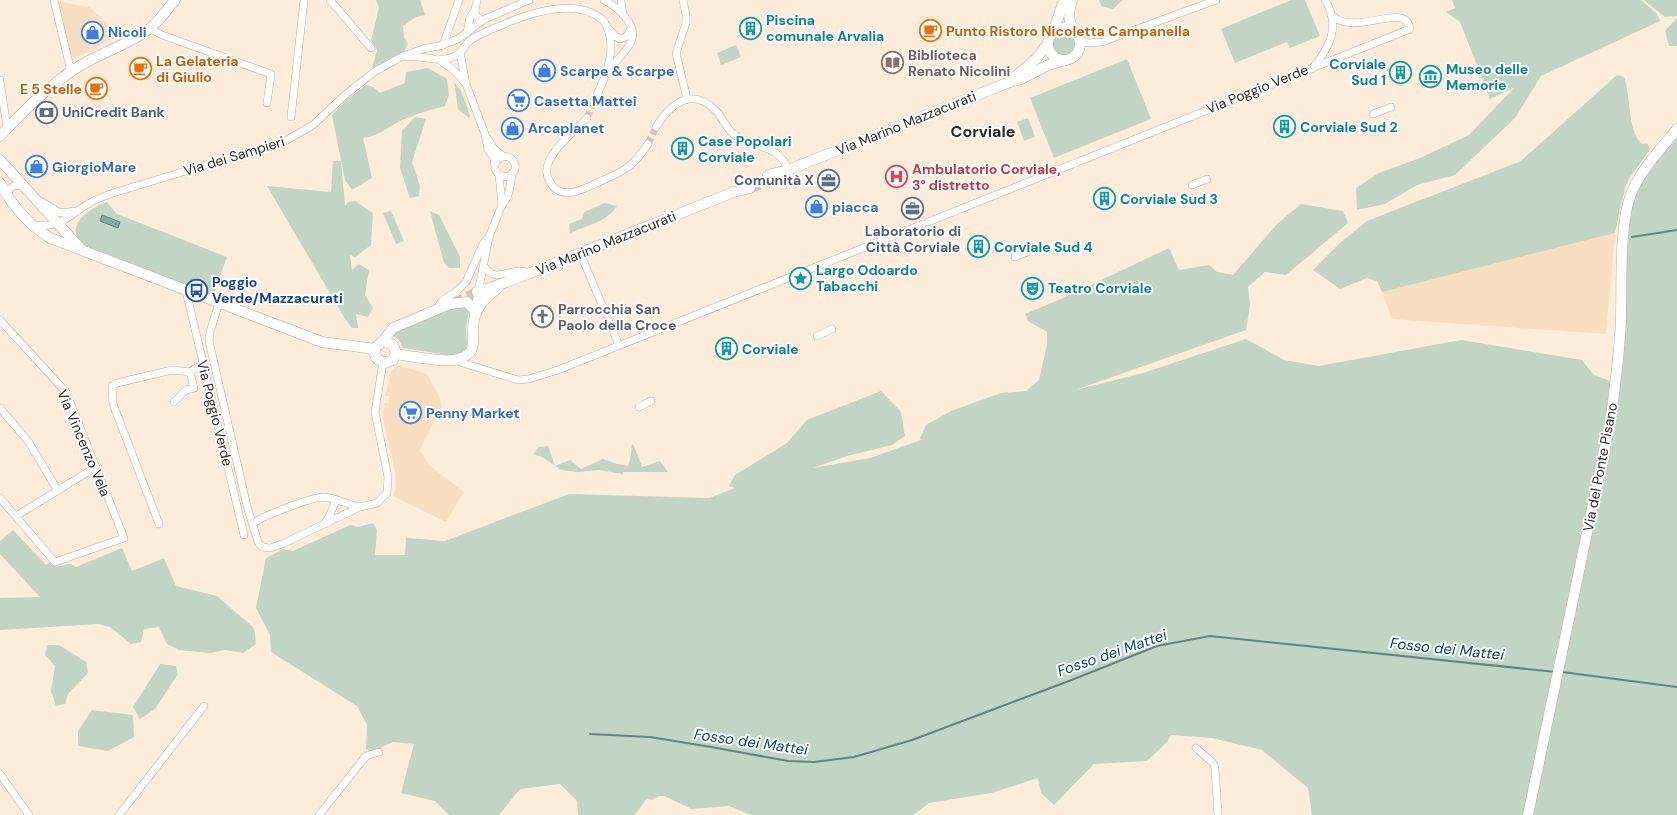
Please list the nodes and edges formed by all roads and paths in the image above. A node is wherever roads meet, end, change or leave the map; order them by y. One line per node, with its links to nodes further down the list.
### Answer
1 (54, 0): 35 (street)
2 (174, 0): 22 (street)
3 (304, 0): 45 (street)
4 (330, 0): 29 (street)
5 (459, 0): 28 (street)
6 (477, 0): 15 (street)
7 (529, 0): 20 (street, Via dei Sampieri)
8 (604, 0): 18 (street)
9 (621, 0): 18 (street)
10 (683, 0): 40 (street)
11 (1064, 0): 24 (street)
12 (1072, 0): 26 (street)
13 (1216, 0): 26 (street)
14 (1325, 0): 19 (street)
15 (475, 10): 20 (street); 25 (street)
16 (1407, 12): 34 (street)
17 (1369, 13): 19 (street)
18 (623, 15): 23 (street)
19 (1332, 16): 34 (street, Via Poggio Verde)
20 (482, 21): 25 (street, Via dei Sampieri)
21 (608, 27): 23 (street, Via dei Sampieri); 30 (street, Via dei Sampieri); 36 (street)
22 (149, 28): 35 (street); 42 (street)
23 (631, 28): 36 (street)
24 (1053, 33): 26 (street); 27 (street)
25 (467, 34): 28 (street, Via dei Sampieri)
26 (1077, 36): 32 (street)
27 (1048, 43): 32 (street); 38 (street, Via Marino Mazzacurati)
28 (443, 45): 31 (street); 33 (street, Via dei Sampieri)
29 (371, 48)
30 (460, 52): 31 (street, Via dei Sampieri); 39 (street)
31 (439, 59): 33 (street, Via dei Sampieri); 39 (street)
32 (1066, 60): 38 (street, Via Marino Mazzacurati)
33 (394, 61): 66 (street, Via dei Sampieri)
34 (1311, 69): 86 (street, Via Poggio Verde)
35 (71, 72): 48 (street)
36 (606, 73): 41 (street)
37 (0, 80): 48 (street)
38 (1007, 83): 57 (street, Via Marino Mazzacurati)
39 (466, 84): 50 (street)
40 (687, 99): 47 (street); 57 (street)
41 (594, 101)
42 (267, 103)
43 (1391, 107): 44 (street)
44 (1373, 114)
45 (291, 117)
46 (587, 118): 51 (street)
47 (656, 127)
48 (2, 129)
49 (1677, 129): 115 (street, Via del Ponte Pisano)
50 (485, 134): 52 (street); 54 (street)
51 (648, 144)
52 (503, 156): 54 (street); 56 (street)
53 (0, 160): 61 (street)
54 (495, 164): 55 (street)
55 (499, 174): 56 (street); 65 (street)
56 (512, 174): 65 (street)
57 (778, 174)
58 (1207, 179): 60 (street)
59 (0, 183): 63 (street)
60 (1192, 185)
61 (23, 186): 63 (street); 64 (street)
62 (746, 186): 72 (street, Via Marino Mazzacurati)
63 (8, 197): 68 (street)
64 (36, 198): 66 (street); 67 (street)
65 (502, 205): 69 (street)
66 (78, 210): 67 (street, Via dei Sampieri)
67 (59, 223): 68 (street); 70 (street)
68 (33, 225): 70 (street)
69 (489, 237): 74 (street); 80 (street)
70 (82, 250): 77 (street)
71 (1027, 252): 73 (street)
72 (580, 253): 75 (street, Via Marino Mazzacurati); 86 (street)
73 (1015, 257)
74 (484, 266): 75 (street); 78 (street)
75 (529, 273): 76 (street, Via Marino Mazzacurati)
76 (510, 281): 78 (street, Via Marino Mazzacurati); 81 (street)
77 (186, 291): 79 (street); 91 (street, Via Poggio Verde)
78 (477, 292): 81 (street)
79 (219, 303): 87 (street); 105 (street)
80 (435, 310): 81 (street); 85 (street)
81 (474, 313): 89 (street)
82 (0, 320): 97 (street, Via Vincenzo Vela)
83 (832, 329): 84 (street)
84 (816, 336)
85 (383, 341): 87 (street); 88 (street)
86 (619, 345): 89 (street)
87 (375, 349): 90 (street)
88 (396, 354): 89 (street); 90 (street)
89 (452, 360)
90 (383, 362): 101 (street)
91 (203, 364): 92 (street); 106 (street, Via Poggio Verde)
92 (190, 372): 94 (street); 104 (street)
93 (651, 401): 95 (street)
94 (174, 402)
95 (639, 407)
96 (0, 408): 98 (street)
97 (96, 468): 98 (street); 102 (street, Via Vincenzo Vela)
98 (58, 491): 102 (street)
99 (0, 498): 102 (street)
100 (336, 500): 101 (street); 103 (street); 105 (street)
101 (360, 507): 103 (street)
102 (16, 516)
103 (325, 523): 105 (street)
104 (159, 524)
105 (252, 524)
106 (244, 534)
107 (204, 706): 112 (street)
108 (1196, 748): 114 (street)
109 (379, 752): 113 (street)
110 (0, 774): 111 (street)
111 (29, 815)
112 (119, 815)
113 (319, 815)
114 (1218, 815)
115 (1528, 815)

